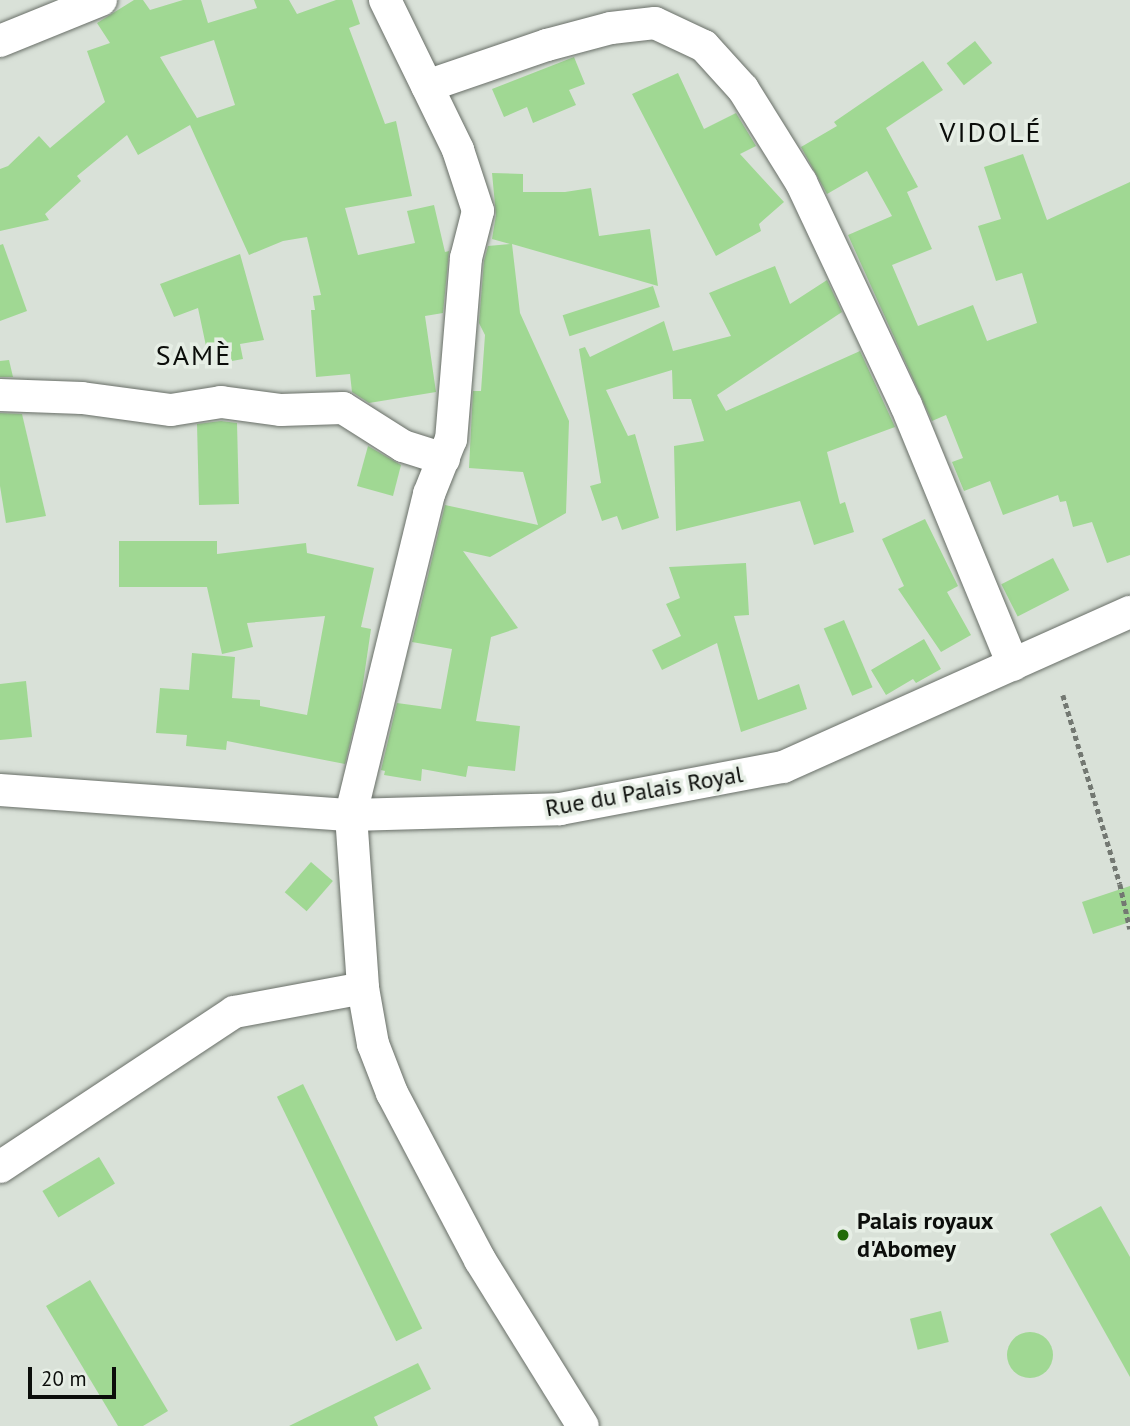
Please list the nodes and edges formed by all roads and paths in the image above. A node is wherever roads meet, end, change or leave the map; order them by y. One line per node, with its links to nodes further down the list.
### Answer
1 (101, 0): 3 (street)
2 (385, 0): 4 (street)
3 (0, 41)
4 (427, 86): 6 (street); 8 (street)
5 (0, 395): 6 (street)
6 (444, 459): 11 (street)
7 (1130, 612): 8 (street, Rue du Palais Royal)
8 (1013, 665): 11 (street, Rue du Palais Royal)
9 (1063, 695): 12 (path)
10 (0, 790): 11 (street, Rue du Palais Royal)
11 (351, 816): 13 (street)
12 (1130, 929)
13 (363, 988): 14 (street); 15 (street)
14 (0, 1167)
15 (583, 1426)

